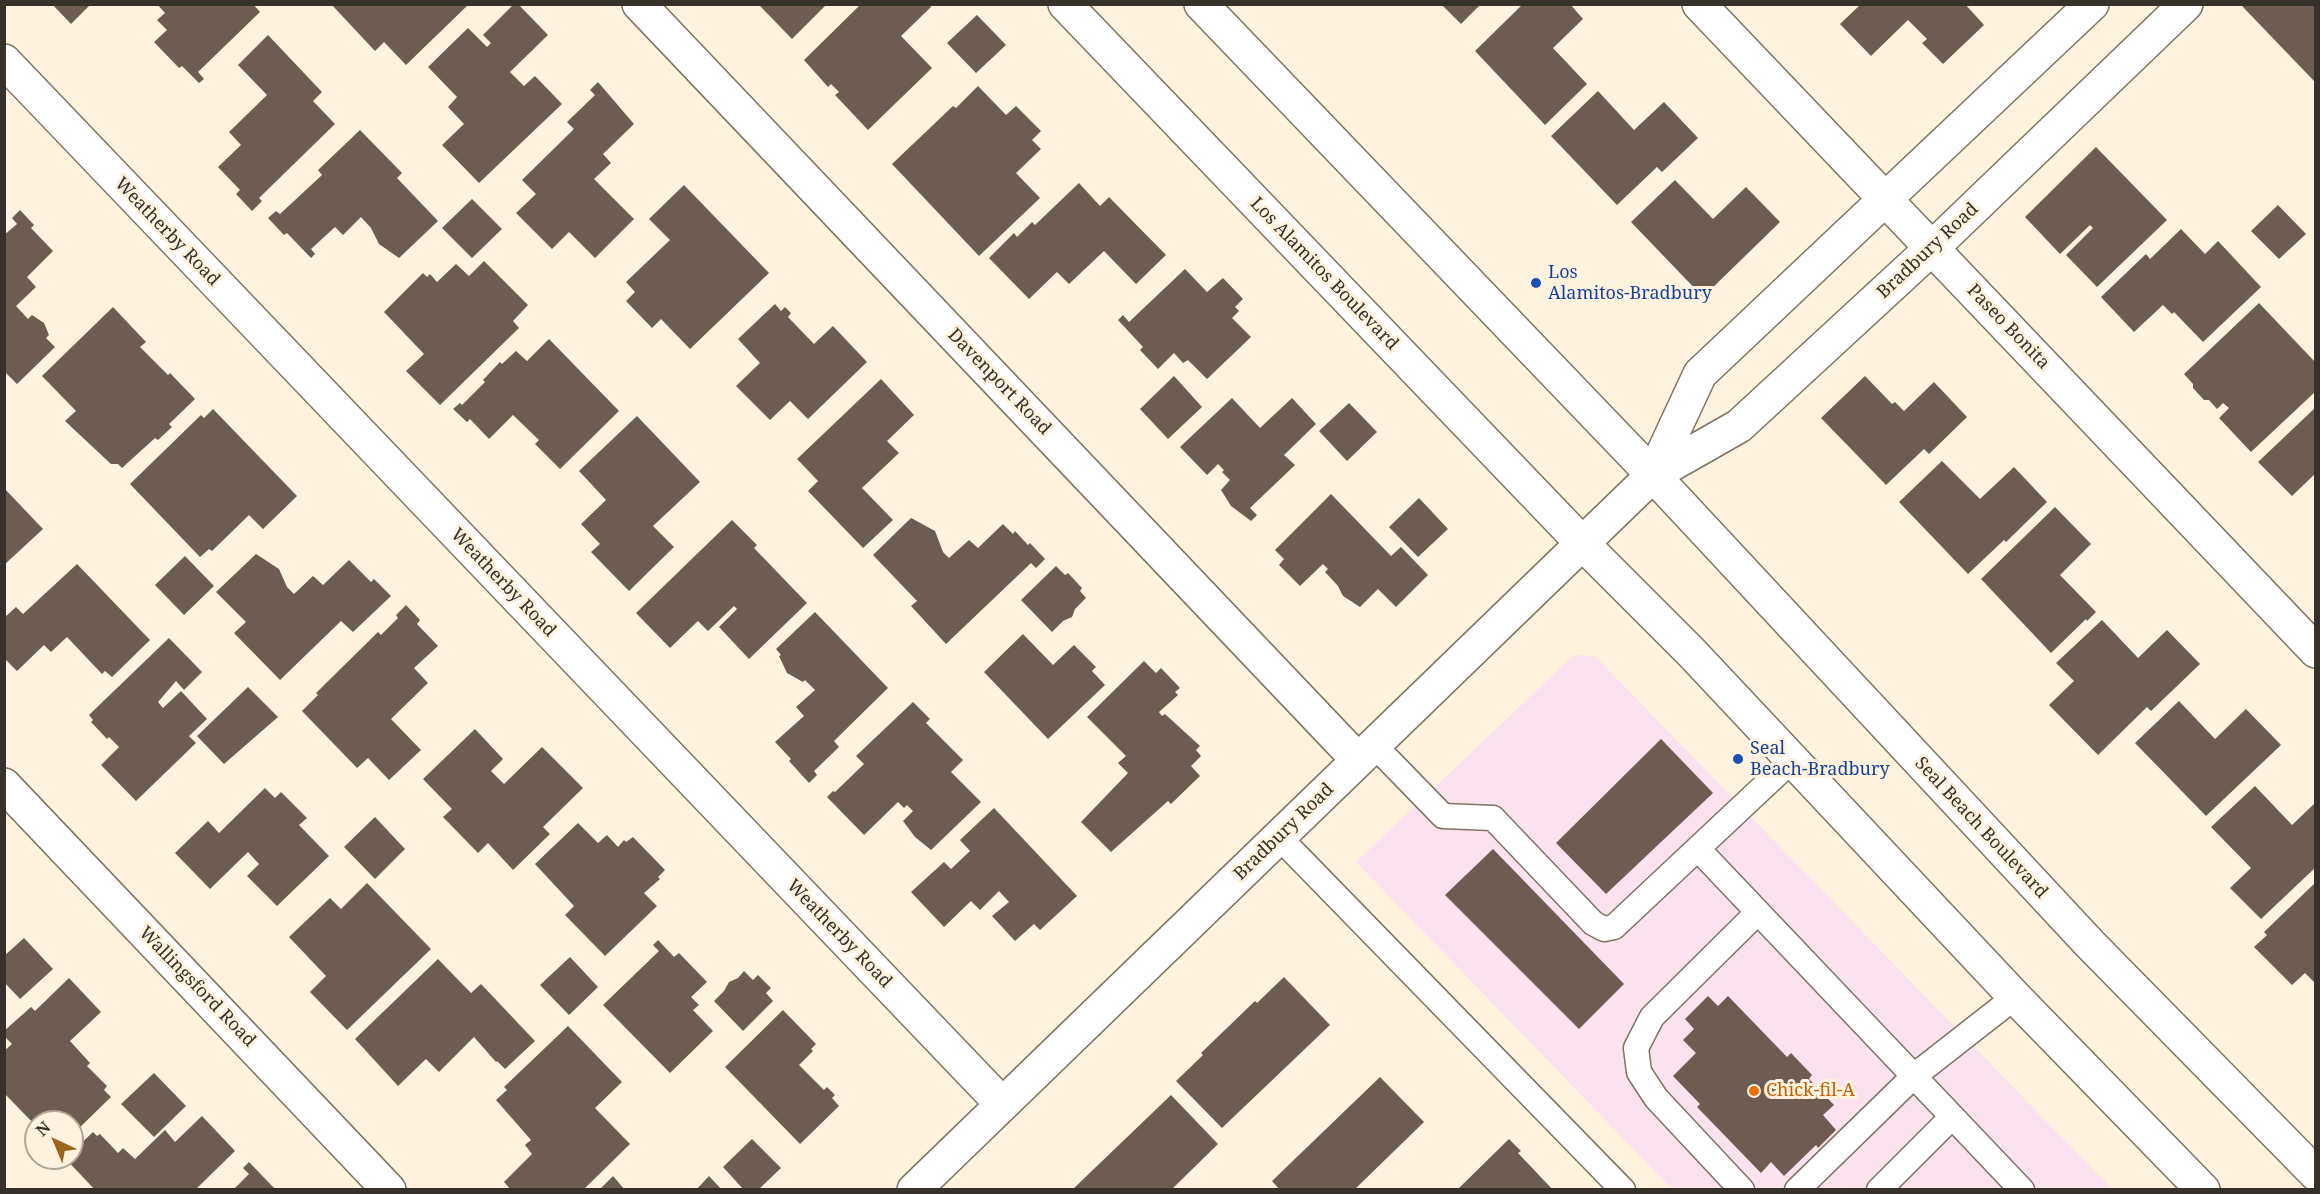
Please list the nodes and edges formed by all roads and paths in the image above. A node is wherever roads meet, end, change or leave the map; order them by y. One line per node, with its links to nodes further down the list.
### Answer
1 (639, 4): 13 (street, Davenport Road)
2 (1065, 4): 11 (street, Los Alamitos Boulevard)
3 (1201, 4): 10 (street)
4 (1699, 4): 8 (street, Paseo Bonita)
5 (2091, 4): 8 (street, Bradbury Road)
6 (2186, 4): 9 (street, Bradbury Road)
7 (4, 61): 21 (street, Weatherby Road)
8 (1885, 199): 9 (street, Paseo Bonita); 10 (street, Bradbury Road)
9 (1932, 248): 10 (street, Bradbury Road); 12 (street, Paseo Bonita)
10 (1653, 475): 11 (street, Bradbury Road); 23 (street, Seal Beach Boulevard)
11 (1583, 544): 13 (street, Bradbury Road); 14 (street)
12 (2316, 651)
13 (1366, 753): 16 (street, Bradbury Road); 17 (lane)
14 (1792, 760): 17 (lane); 19 (street)
15 (4, 785): 24 (street, Wallingsford Road)
16 (1279, 837): 21 (street, Bradbury Road); 26 (lane)
17 (1698, 849): 18 (lane)
18 (1758, 912): 20 (lane); 27 (lane)
19 (2015, 997): 20 (lane); 31 (street)
20 (1914, 1076): 22 (lane); 28 (lane)
21 (1002, 1104): 25 (street, Bradbury Road)
22 (1952, 1117): 29 (lane); 30 (lane)
23 (2316, 1173)
24 (389, 1190)
25 (914, 1190)
26 (1623, 1190)
27 (1742, 1190)
28 (1797, 1190)
29 (1879, 1190)
30 (2022, 1190)
31 (2203, 1190)

